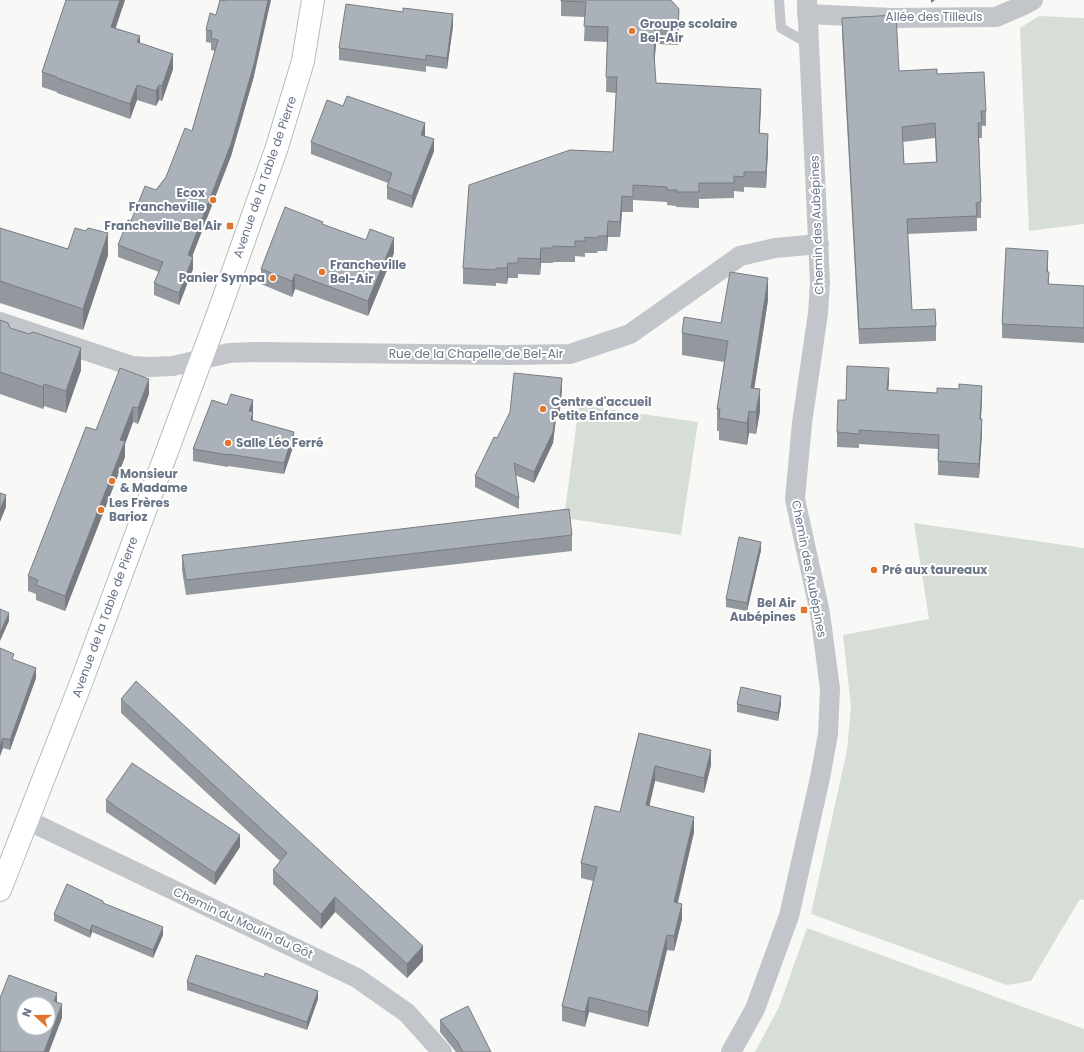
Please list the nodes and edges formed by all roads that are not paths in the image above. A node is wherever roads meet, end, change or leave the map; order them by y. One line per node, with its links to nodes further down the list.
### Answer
1 (313, 0): 9 (main road, Avenue de la Table de Pierre)
2 (780, 0): 6 (lane)
3 (1033, 0): 5 (street, Allée des Tilleuls)
4 (807, 7): 5 (street, Allée des Tilleuls); 6 (street, Chemin des Aubépines)
5 (909, 9)
6 (809, 44): 7 (street, Chemin des Aubépines)
7 (819, 244): 9 (street, Rue de la Chapelle de Bel-Air); 13 (street, Chemin des Aubépines)
8 (0, 322): 9 (street, Rue de la Chapelle de Bel-Air)
9 (200, 360): 10 (main road, Avenue de la Table de Pierre)
10 (27, 820): 11 (main road, Avenue de la Table de Pierre); 12 (street, Chemin du Moulin du Gôt)
11 (0, 890)
12 (442, 1052)
13 (731, 1052)

